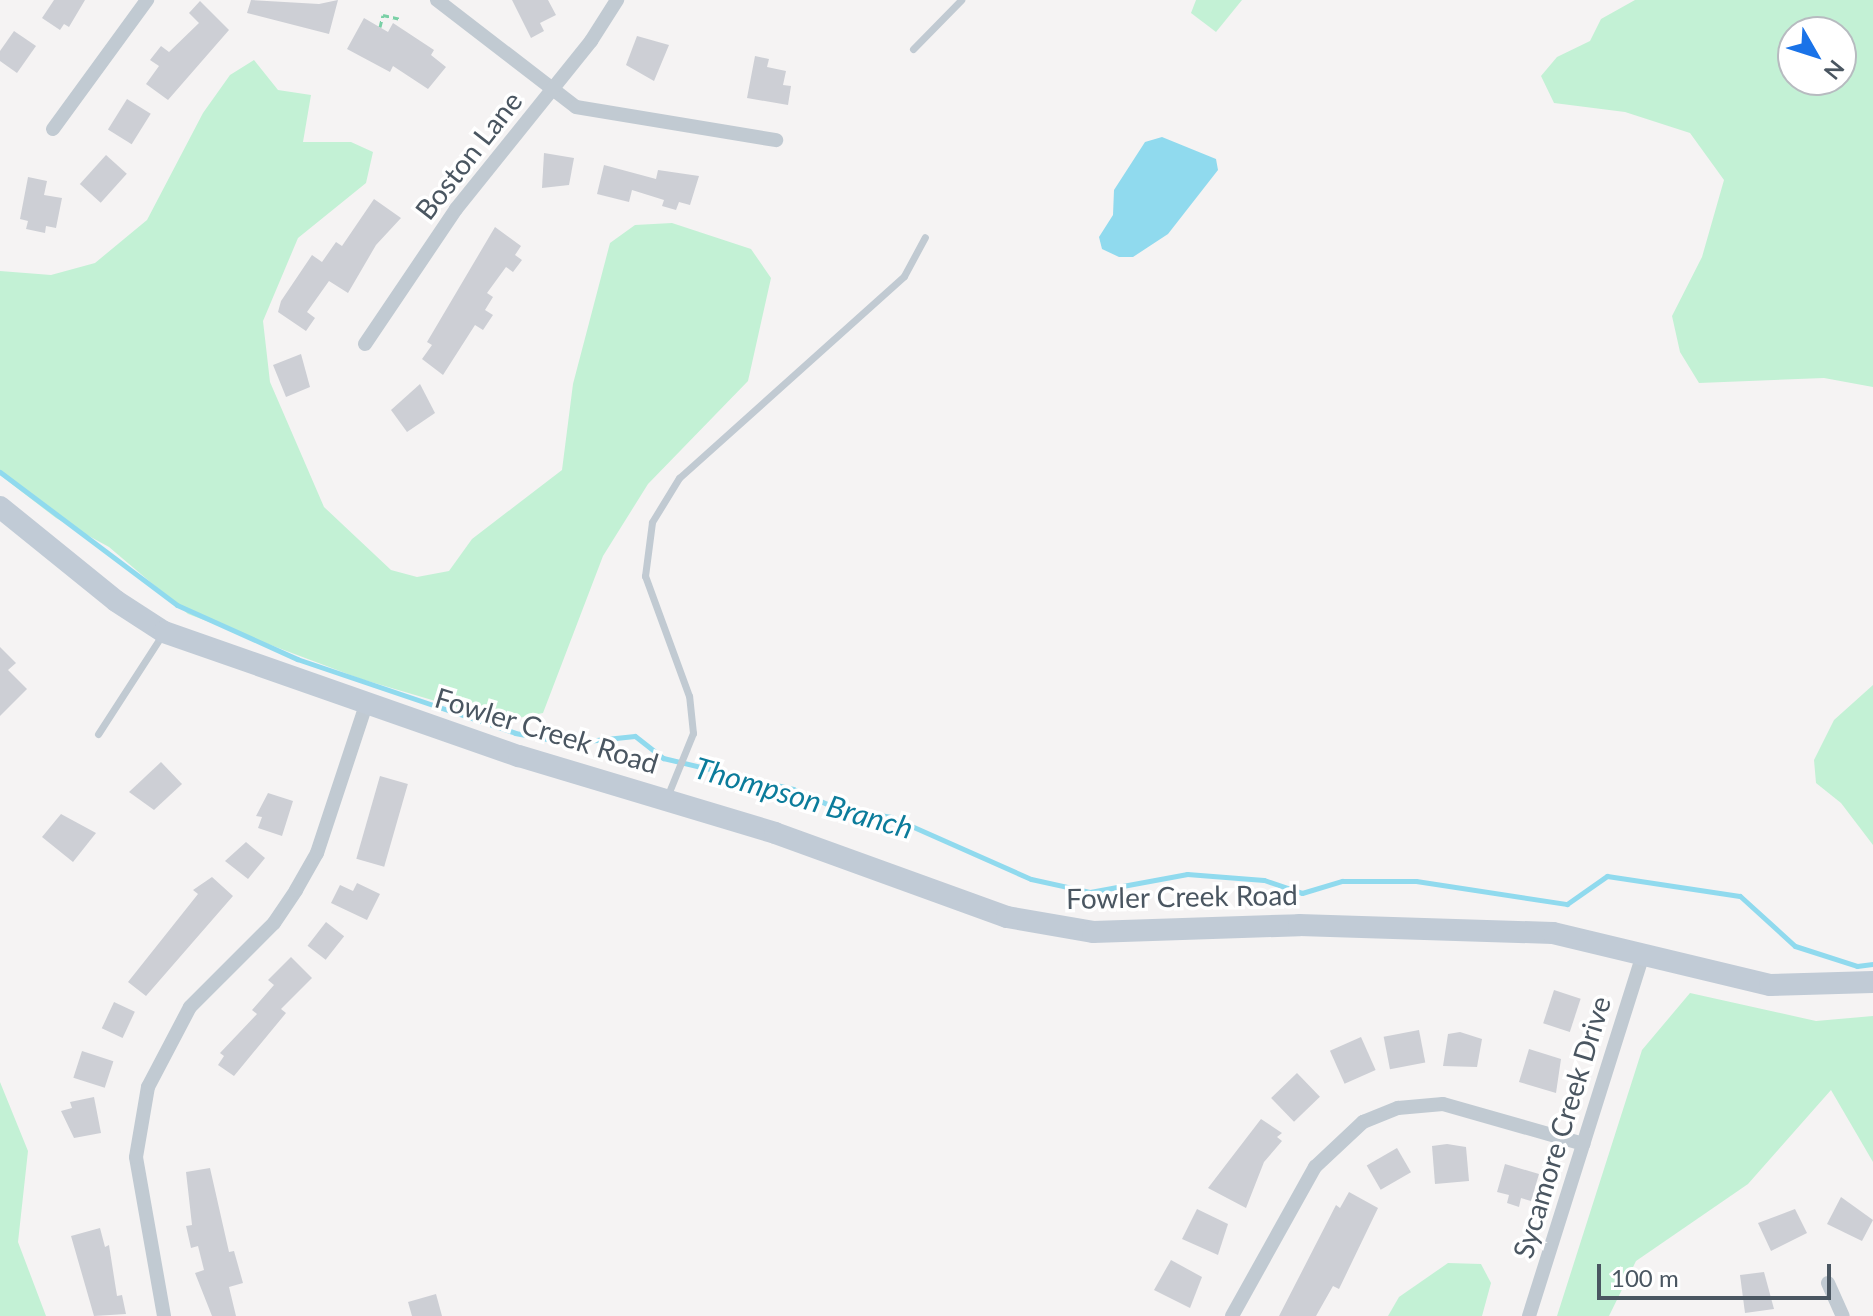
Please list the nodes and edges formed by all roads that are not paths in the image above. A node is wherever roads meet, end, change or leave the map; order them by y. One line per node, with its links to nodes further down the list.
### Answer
1 (147, 0): 7 (street)
2 (437, 0): 6 (street)
3 (617, 0): 6 (street, Boston Lane)
4 (961, 0): 5 (lane)
5 (913, 49)
6 (551, 91): 8 (street); 10 (street, Boston Lane)
7 (53, 129)
8 (776, 140)
9 (925, 237): 15 (lane)
10 (365, 344)
11 (0, 507): 12 (main road, Fowler Creek Road)
12 (164, 632): 13 (main road, Fowler Creek Road); 14 (lane)
13 (366, 705): 15 (main road, Fowler Creek Road); 20 (street)
14 (98, 734)
15 (666, 799): 16 (main road, Fowler Creek Road)
16 (1643, 955): 17 (main road, Fowler Creek Road); 18 (street, Sycamore Creek Drive)
17 (1873, 982)
18 (1583, 1144): 21 (street); 22 (street, Sycamore Creek Drive)
19 (1828, 1283): 23 (street)
20 (164, 1316)
21 (1232, 1316)
22 (1529, 1316)
23 (1843, 1316)

